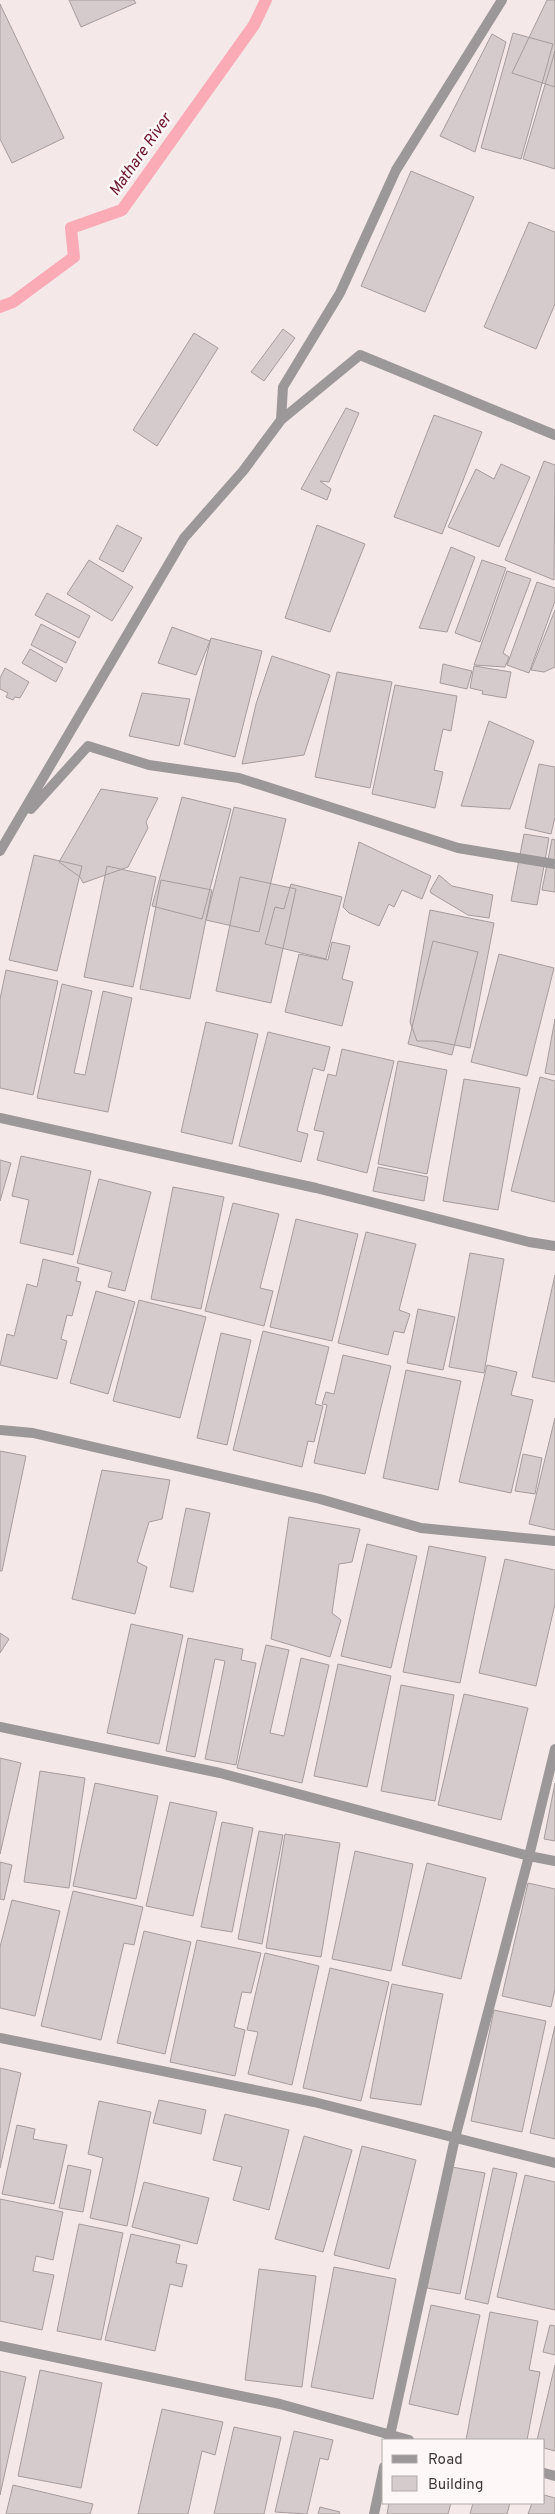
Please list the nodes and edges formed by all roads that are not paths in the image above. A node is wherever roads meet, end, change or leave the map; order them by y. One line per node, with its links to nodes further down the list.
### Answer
1 (502, 0): 2 (street)
2 (281, 420): 3 (street); 4 (street)
3 (555, 435)
4 (17, 825): 5 (street); 6 (street)
5 (0, 851)
6 (555, 864)
7 (0, 1118): 8 (street)
8 (555, 1246)
9 (0, 1430): 10 (street)
10 (555, 1541)
11 (0, 1727): 13 (street)
12 (555, 1749): 13 (street)
13 (529, 1856): 14 (street); 16 (street)
14 (555, 1861)
15 (0, 2038): 16 (street)
16 (455, 2138): 17 (street); 19 (street)
17 (555, 2163)
18 (0, 2346): 19 (street)
19 (390, 2438)
20 (382, 2476): 21 (street)
21 (374, 2514)

